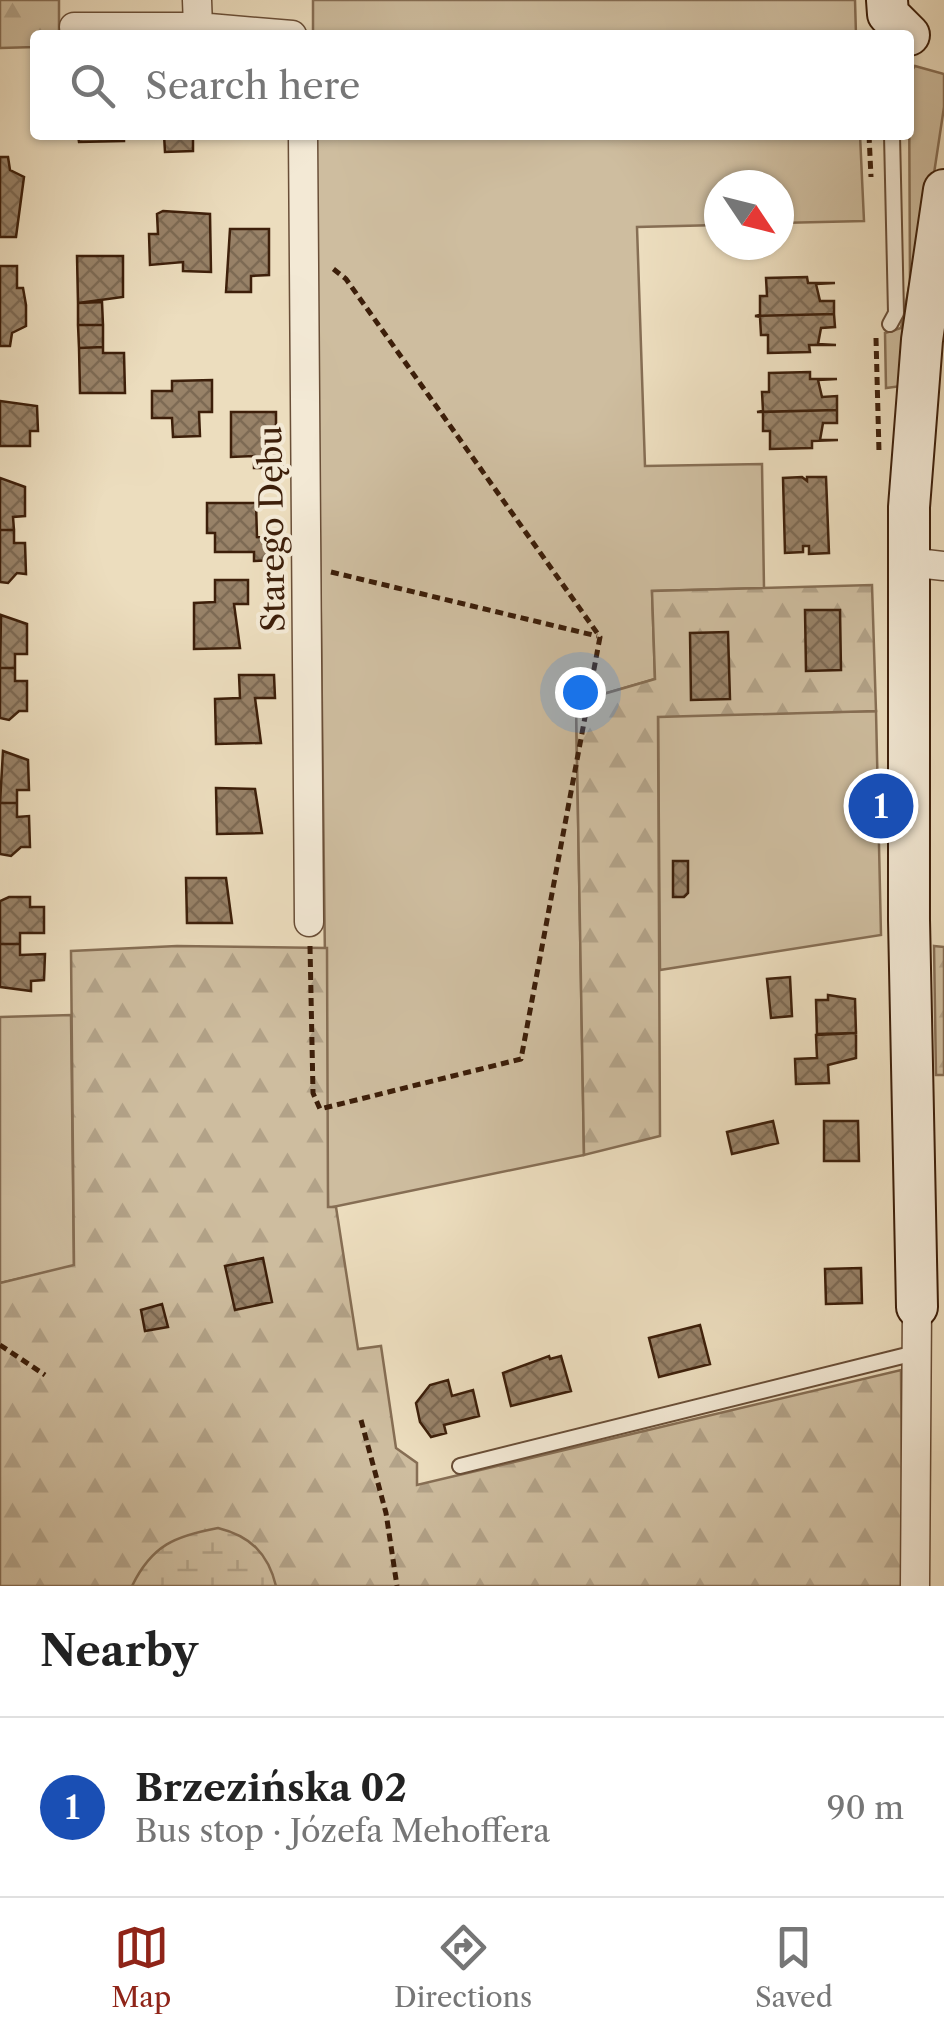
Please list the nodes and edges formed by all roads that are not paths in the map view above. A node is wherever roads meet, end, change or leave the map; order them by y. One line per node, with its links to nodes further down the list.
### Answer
1 (888, 0): 5 (street)
2 (197, 14): 3 (street); 4 (street)
3 (74, 27)
4 (269, 30)
5 (904, 30)
6 (914, 36): 7 (street)
7 (944, 41)
8 (303, 140): 13 (street, Starego Dębu)
9 (892, 140): 11 (lane)
10 (944, 190): 12 (street)
11 (883, 324)
12 (926, 564): 14 (street)
13 (309, 922)
14 (931, 1320): 15 (street)
15 (916, 1352): 16 (lane); 17 (street)
16 (460, 1466)
17 (916, 1586)

